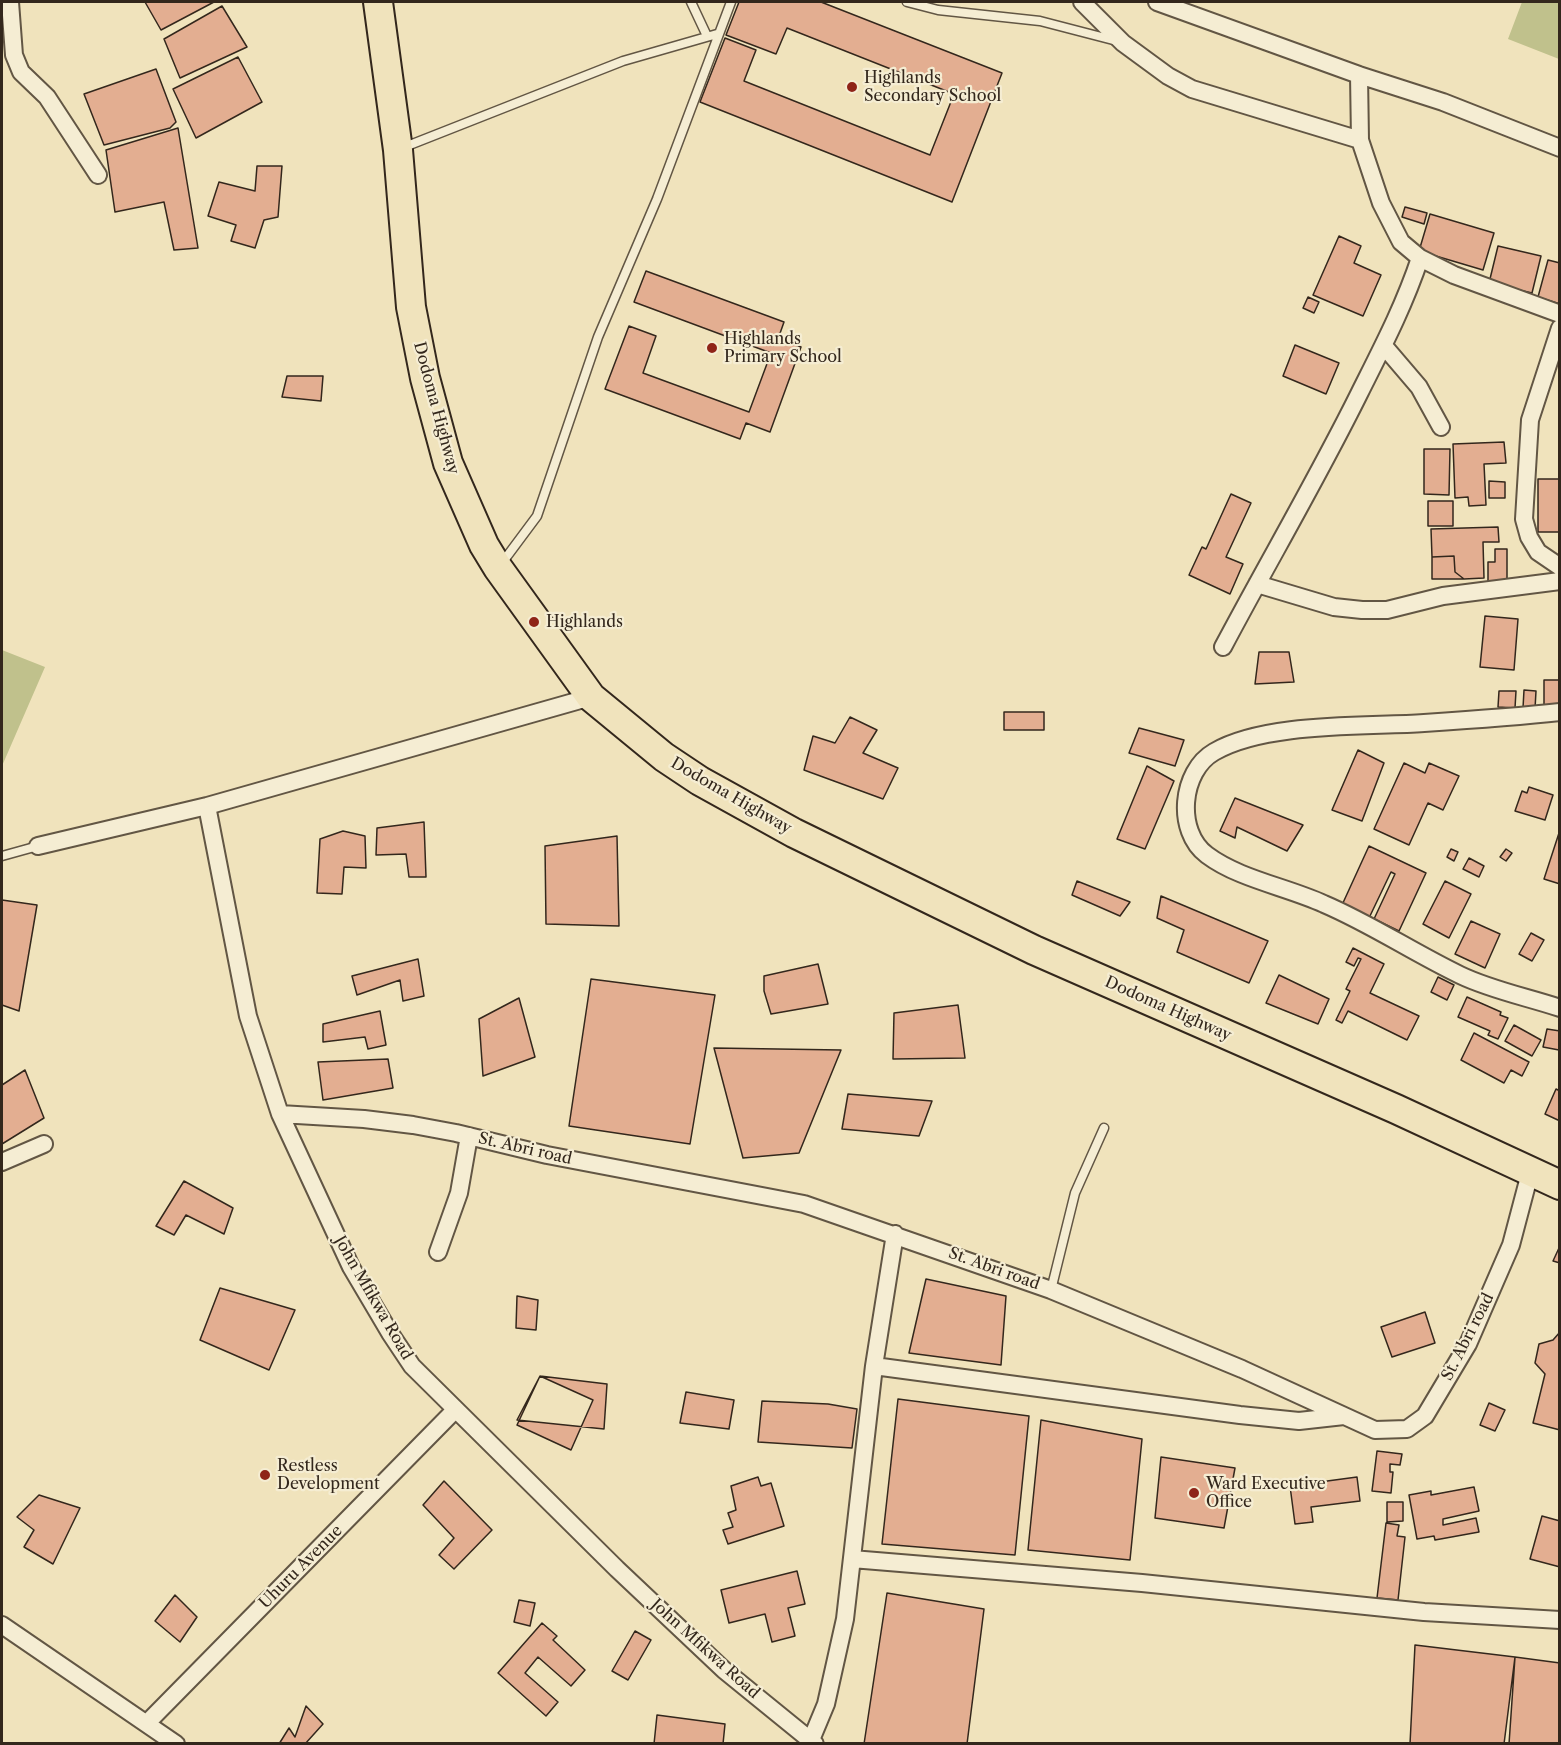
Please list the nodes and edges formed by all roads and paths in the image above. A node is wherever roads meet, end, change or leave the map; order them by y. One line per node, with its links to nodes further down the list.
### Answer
1 (10, 2): 15 (street)
2 (378, 2): 14 (highway, Dodoma Highway)
3 (691, 2): 9 (lane)
4 (731, 2): 8 (lane)
5 (907, 2): 10 (lane)
6 (1082, 2): 10 (street)
7 (1157, 2): 11 (street)
8 (717, 34): 9 (lane); 22 (lane)
9 (707, 36): 14 (lane)
10 (1123, 43): 12 (street)
11 (1359, 75): 12 (street); 13 (street)
12 (1360, 140): 16 (street)
13 (1560, 148)
14 (398, 150): 22 (highway, Dodoma Highway)
15 (98, 175)
16 (1420, 258): 17 (street); 19 (street)
17 (1560, 314)
18 (1560, 328): 21 (street)
19 (1384, 346): 20 (street); 24 (street)
20 (1441, 428)
21 (1560, 567)
22 (498, 568): 26 (highway, Dodoma Highway)
23 (1560, 581): 24 (street)
24 (1257, 584): 25 (street)
25 (1223, 647)
26 (591, 697): 28 (street); 37 (highway, Dodoma Highway)
27 (1560, 712): 31 (street)
28 (207, 806): 29 (street); 32 (street, John Mfikwa Road)
29 (38, 846): 30 (lane)
30 (2, 856)
31 (1560, 1008)
32 (280, 1114): 34 (street, St. Abri road); 43 (street, John Mfikwa Road)
33 (1104, 1128): 41 (lane)
34 (469, 1136): 39 (street, St. Abri road); 40 (street)
35 (44, 1144): 36 (street)
36 (2, 1162)
37 (1530, 1173): 38 (highway, Dodoma Highway); 44 (street, St. Abri road)
38 (1560, 1185)
39 (896, 1234): 41 (street, St. Abri road); 42 (street)
40 (438, 1252)
41 (1051, 1290): 44 (street, St. Abri road)
42 (874, 1366): 44 (street); 45 (street)
43 (455, 1410): 48 (street, Uhuru Avenue); 49 (street, John Mfikwa Road)
44 (1345, 1416)
45 (852, 1559): 46 (street); 49 (street)
46 (1560, 1620)
47 (2, 1625): 48 (street)
48 (147, 1723): 50 (street)
49 (813, 1742)
50 (177, 1743)

